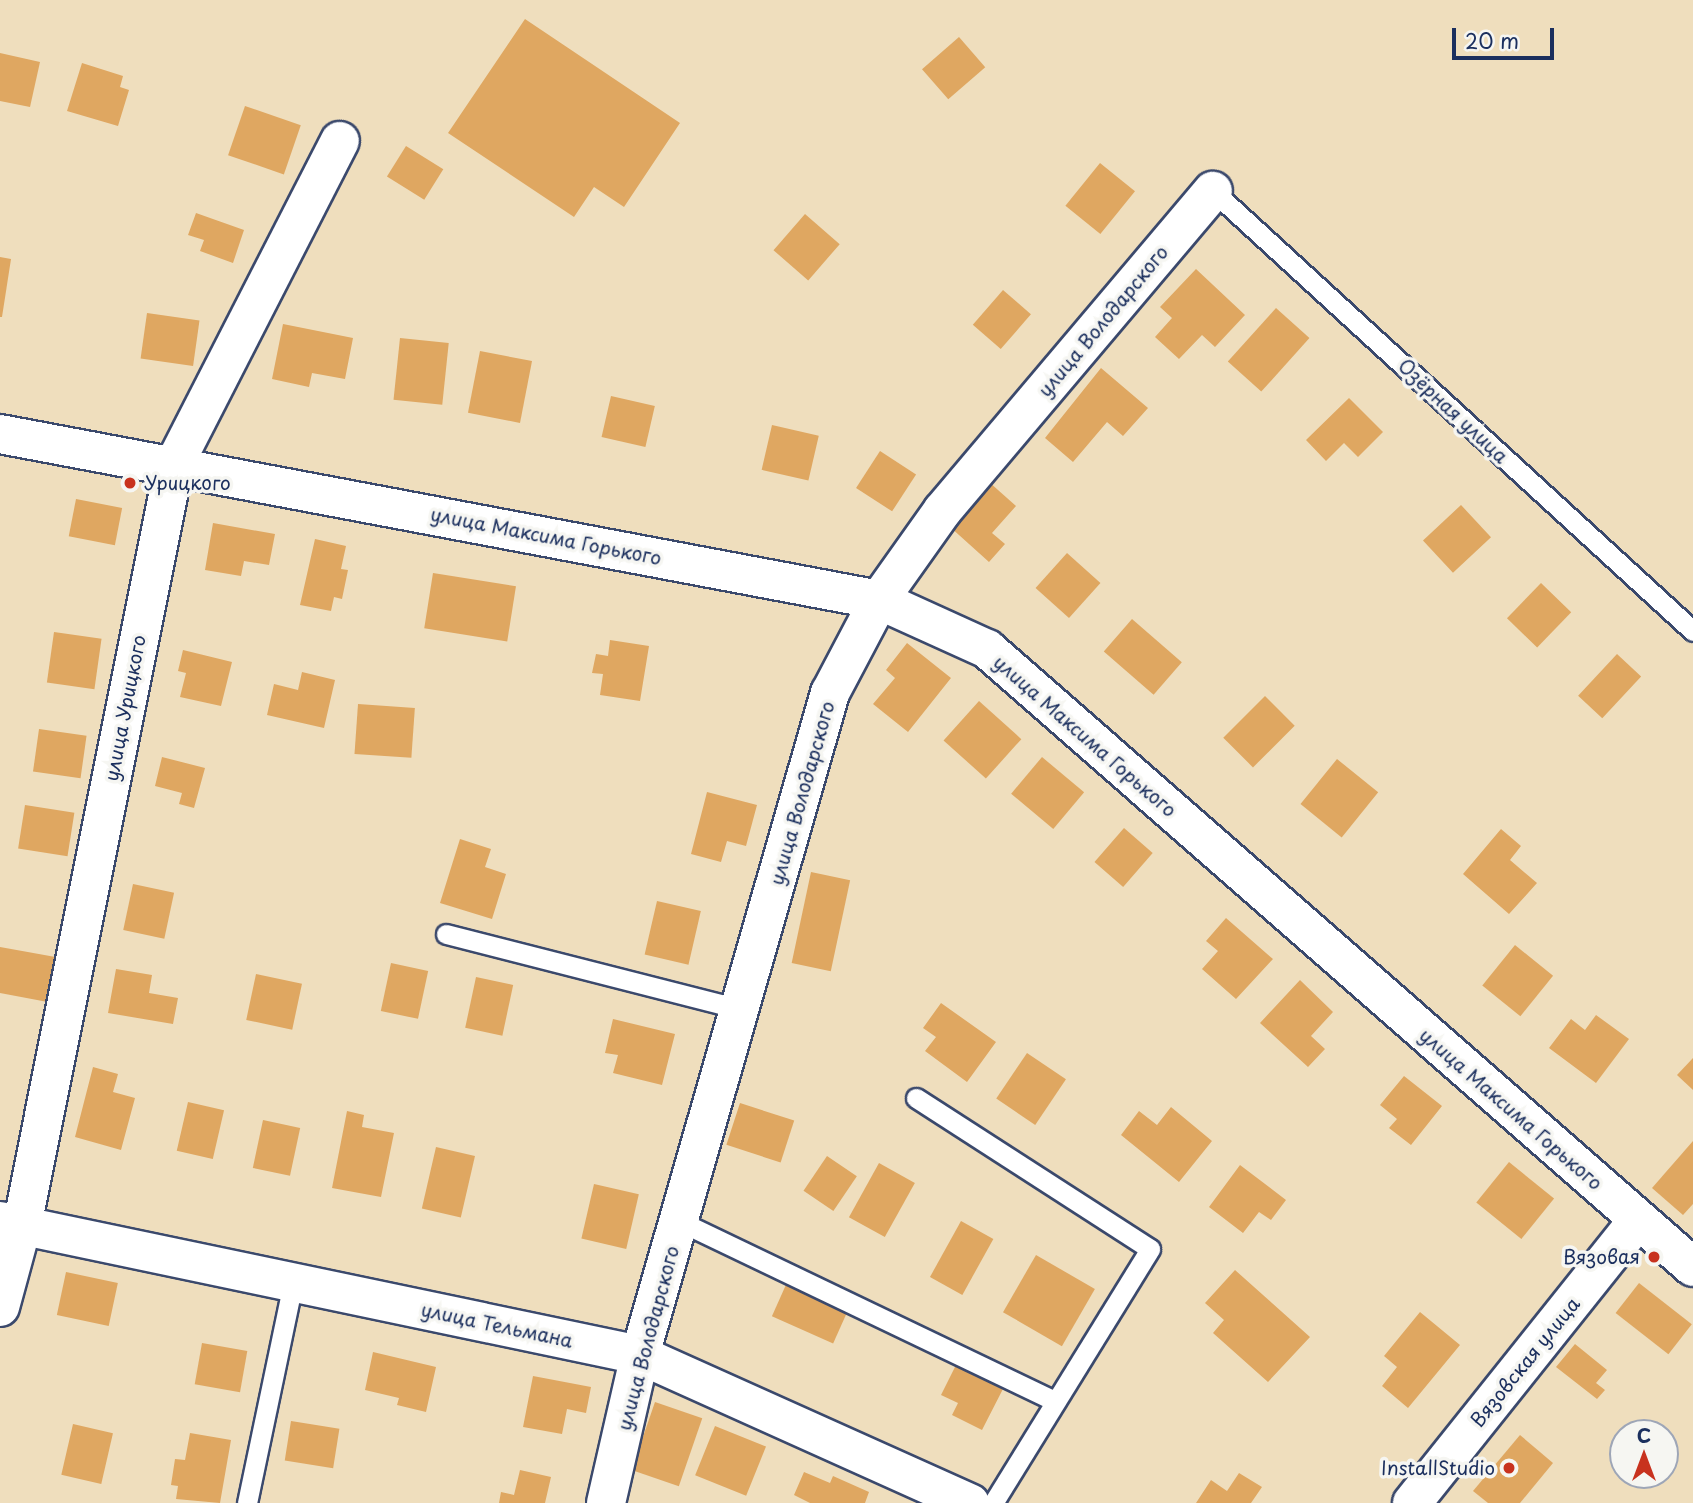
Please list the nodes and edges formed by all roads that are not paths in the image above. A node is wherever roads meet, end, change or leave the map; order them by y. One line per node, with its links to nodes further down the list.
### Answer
1 (340, 141): 4 (street, улица Урицкого)
2 (1213, 191): 5 (street, улица Володарского); 6 (lane, Озёрная улица)
3 (0, 434): 4 (street, улица Максима Горького)
4 (174, 465): 5 (street, улица Максима Горького); 12 (street, улица Урицкого)
5 (880, 600): 8 (street, улица Володарского); 10 (street, улица Максима Горького)
6 (1693, 631)
7 (446, 934): 8 (lane)
8 (740, 1009): 11 (street, улица Володарского)
9 (916, 1098): 17 (lane)
10 (1638, 1220): 13 (street, улица Максима Горького); 22 (street, Вязовская улица)
11 (679, 1221): 16 (street, улица Володарского); 17 (lane)
12 (11, 1223): 14 (street, улица Тельмана); 15 (street, улица Урицкого)
13 (1693, 1267)
14 (293, 1282): 16 (street, улица Тельмана); 18 (lane)
15 (0, 1307)
16 (640, 1355): 19 (street, улица Володарского); 20 (street, улица Тельмана)
17 (1055, 1401): 21 (lane)
18 (247, 1503)
19 (606, 1503)
20 (970, 1503)
21 (993, 1503)
22 (1412, 1503)

